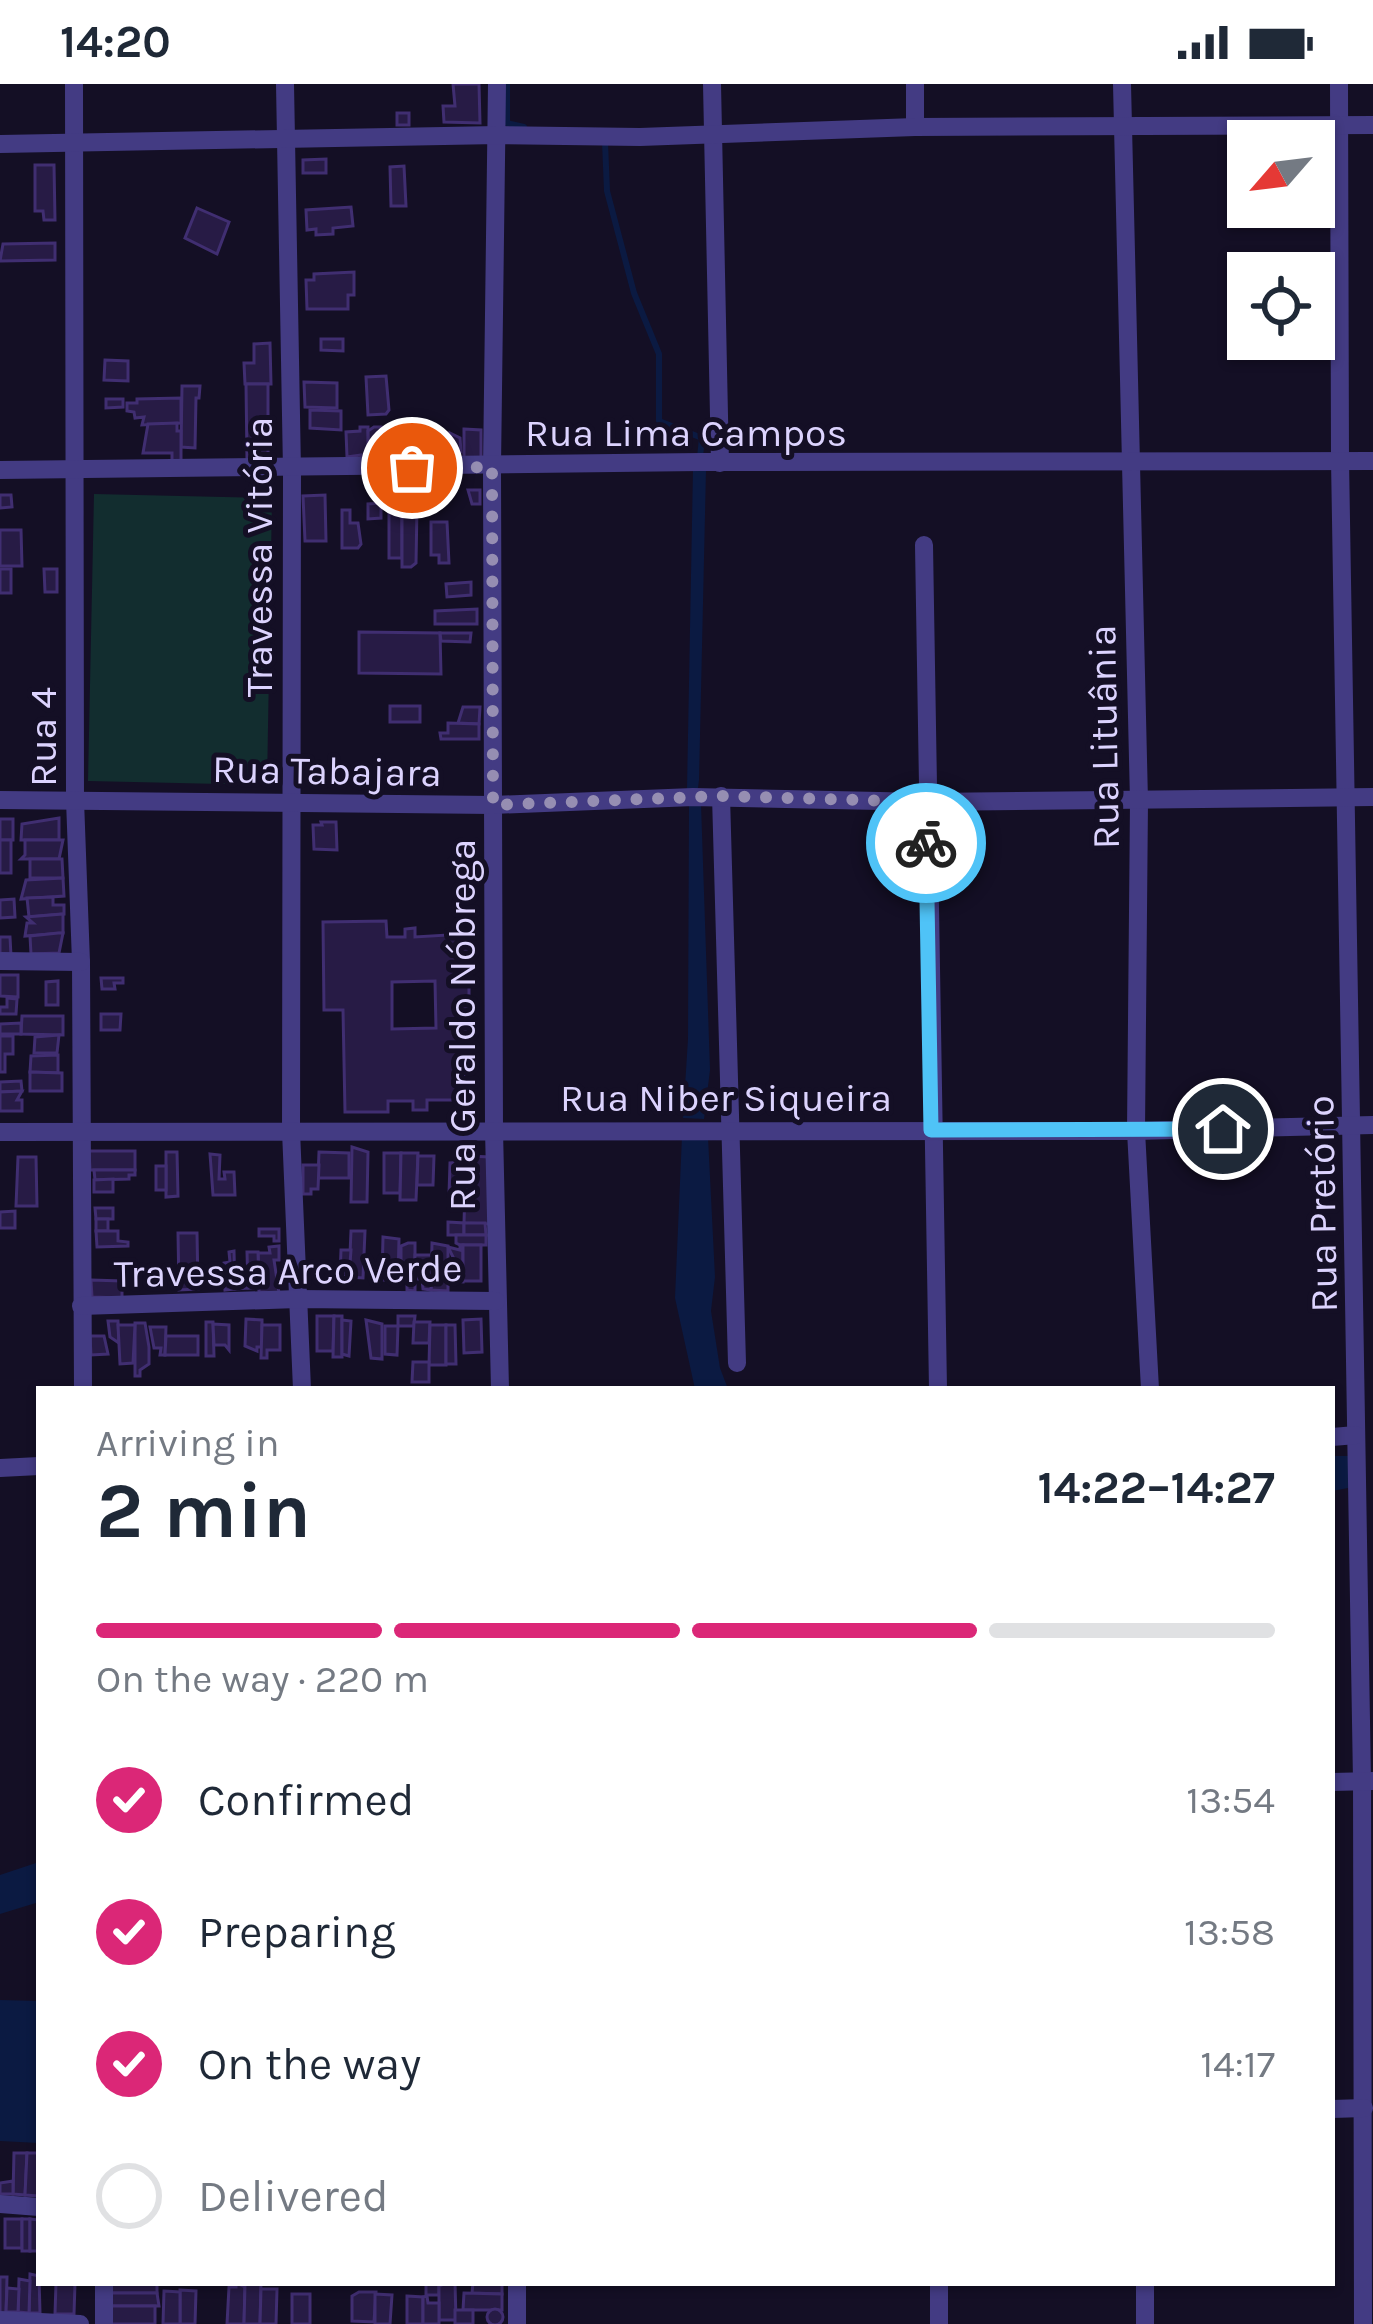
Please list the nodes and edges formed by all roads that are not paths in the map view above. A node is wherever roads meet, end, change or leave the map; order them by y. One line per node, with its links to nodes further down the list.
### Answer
1 (74, 84): 15 (street, Rua 4)
2 (285, 84): 14 (street, Travessa Vitória)
3 (497, 84): 12 (street, Rua Geraldo Nóbrega)
4 (712, 84): 13 (street)
5 (915, 84): 10 (street)
6 (1122, 84): 11 (street, Rua Lituânia)
7 (1339, 84): 8 (street, Rua Pretório)
8 (1340, 125): 9 (street); 11 (street); 17 (street, Rua Pretório)
9 (1373, 125)
10 (914, 127): 11 (street); 13 (street)
11 (1123, 128): 20 (street, Rua Lituânia)
12 (497, 135): 13 (street); 14 (street); 21 (street, Rua Geraldo Nóbrega)
13 (712, 135): 19 (street)
14 (286, 139): 15 (street); 24 (street, Travessa Vitória)
15 (75, 142): 16 (street); 22 (street, Rua 4)
16 (0, 144)
17 (1340, 460): 18 (street, Rua Lima Campos); 20 (street, Rua Lima Campos); 28 (street, Rua Pretório)
18 (1373, 461)
19 (720, 463): 20 (street, Rua Lima Campos); 21 (street, Rua Lima Campos)
20 (1129, 463): 31 (street, Rua Lituânia)
21 (492, 467): 24 (street, Rua Lima Campos); 34 (street, Rua Geraldo Nóbrega)
22 (76, 469): 23 (street, Rua Lima Campos); 24 (street, Rua Lima Campos); 30 (street, Rua 4)
23 (0, 470)
24 (292, 470): 33 (street, Travessa Vitória)
25 (924, 545): 32 (street)
26 (721, 796): 32 (street, Rua Tabajara); 34 (street, Rua Tabajara); 39 (street)
27 (1373, 797): 28 (street, Rua Tabajara)
28 (1346, 798): 31 (street, Rua Tabajara); 37 (street, Rua Pretório)
29 (0, 800): 30 (street, Rua Tabajara)
30 (75, 800): 33 (street, Rua Tabajara); 36 (street, Rua 4)
31 (1139, 801): 32 (street, Rua Tabajara); 42 (street, Rua Lituânia)
32 (926, 802): 40 (street)
33 (292, 804): 34 (street, Rua Tabajara); 41 (street, Travessa Vitória)
34 (493, 805): 38 (street, Rua Geraldo Nóbrega)
35 (0, 961): 36 (street)
36 (81, 962): 44 (street, Rua 4)
37 (1364, 1125): 42 (street, Rua Niber Siqueira); 54 (street, Rua Pretório)
38 (494, 1130): 39 (street, Rua Niber Siqueira); 41 (street, Rua Niber Siqueira); 46 (street, Rua Geraldo Nóbrega)
39 (728, 1130): 40 (street, Rua Niber Siqueira); 48 (street)
40 (931, 1130): 42 (street, Rua Niber Siqueira); 52 (street)
41 (291, 1131): 44 (street, Rua Niber Siqueira); 45 (street, Travessa Vitória)
42 (1136, 1131): 53 (street, Rua Lituânia)
43 (0, 1132): 44 (street, Rua Niber Siqueira)
44 (79, 1132): 47 (street, Rua 4)
45 (298, 1299): 46 (street, Travessa Arco Verde); 47 (street, Travessa Arco Verde); 50 (street, Travessa Vitória)
46 (496, 1301): 51 (street, Rua Geraldo Nóbrega)
47 (81, 1306): 49 (street, Rua 4)
48 (737, 1363)
49 (83, 1386)
50 (302, 1386)
51 (500, 1386)
52 (938, 1386)
53 (1150, 1386)
54 (1356, 1435): 55 (street); 58 (street, Rua Pretório)
55 (1335, 1437)
56 (36, 1466): 57 (street)
57 (0, 1468)
58 (1368, 1781): 59 (street); 61 (street, Rua Pretório)
59 (1335, 1782)
60 (1335, 2108): 61 (street)
61 (1364, 2108): 74 (street, Rua Pretório)
62 (0, 2204): 63 (street)
63 (36, 2207)
64 (104, 2286): 70 (street)
65 (517, 2286): 71 (street)
66 (939, 2286): 72 (street)
67 (1145, 2286): 73 (street)
68 (0, 2320): 69 (street)
69 (80, 2324)
70 (104, 2324)
71 (517, 2324)
72 (940, 2324)
73 (1145, 2324)
74 (1363, 2324)

